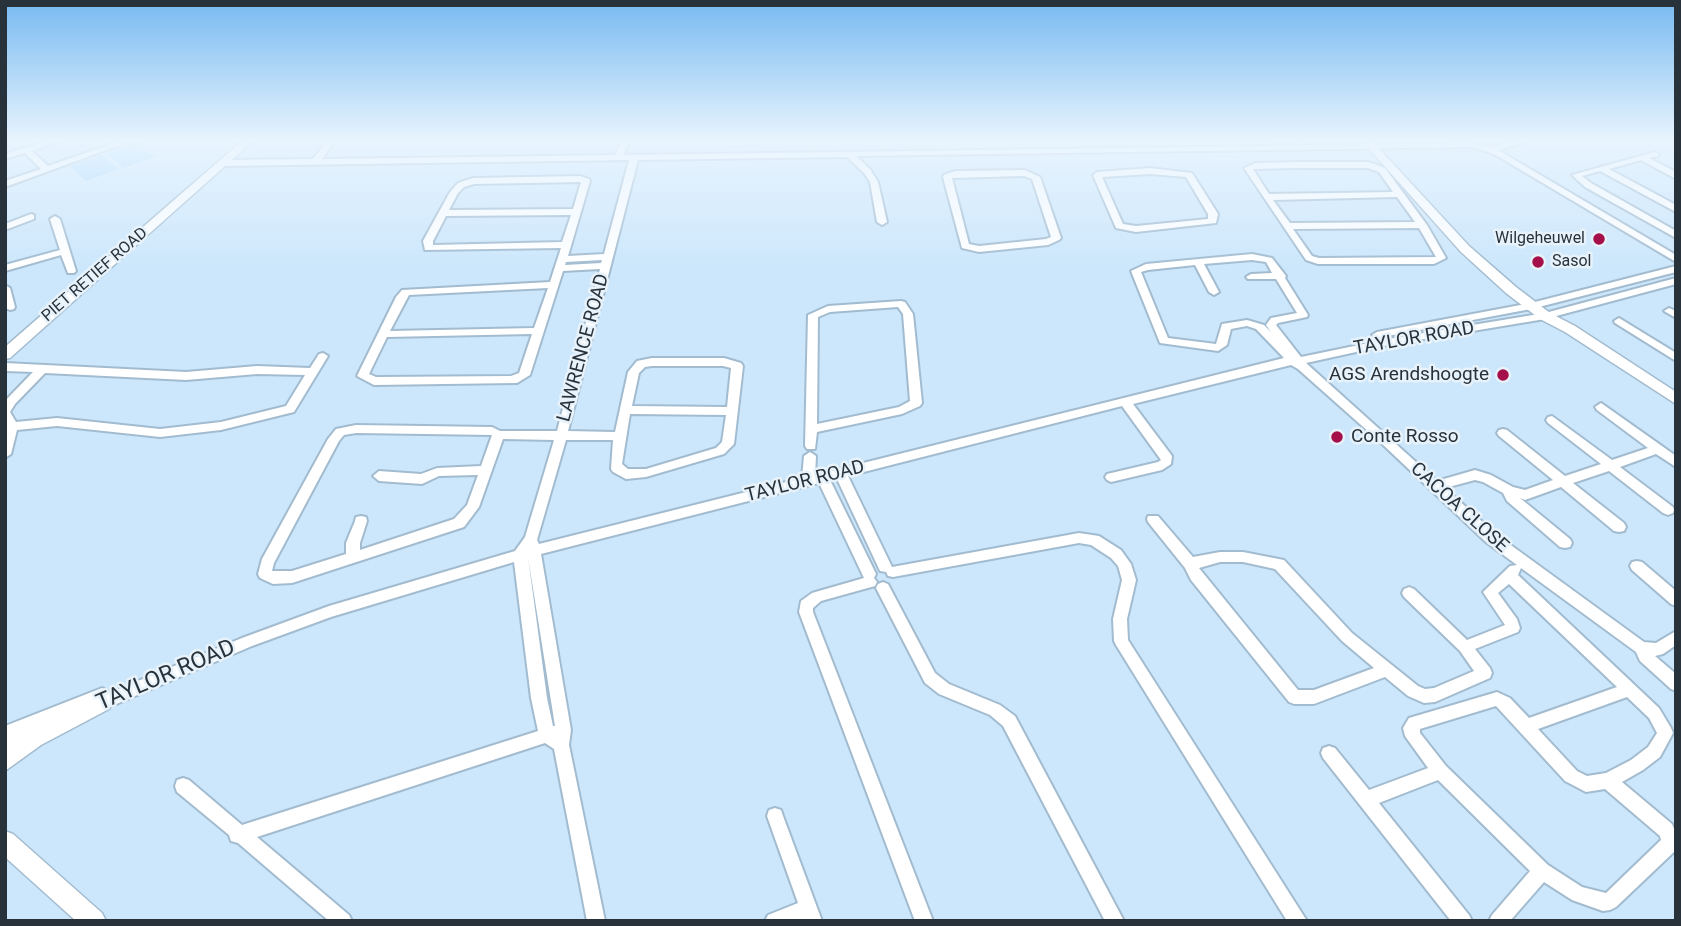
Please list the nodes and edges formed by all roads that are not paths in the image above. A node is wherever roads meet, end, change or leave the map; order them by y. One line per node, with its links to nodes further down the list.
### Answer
1 (199, 184): 49 (street, PIET RETIEF ROAD)
2 (463, 184): 21 (street)
3 (585, 184): 20 (street)
4 (621, 184): 32 (street, LAWRENCE ROAD)
5 (874, 184): 24 (street)
6 (947, 184): 7 (street)
7 (1038, 184)
8 (1101, 184): 9 (street)
9 (1195, 184)
10 (1259, 184): 18 (street)
11 (1393, 184): 17 (street)
12 (1408, 184): 45 (street)
13 (1550, 184): 16 (street)
14 (1631, 184): 19 (street)
15 (1588, 185): 16 (street); 28 (street)
16 (1560, 190): 31 (street)
17 (1401, 194): 18 (street); 25 (street)
18 (1267, 197): 26 (street)
19 (1676, 209)
20 (576, 212): 21 (street); 29 (street)
21 (443, 213): 29 (street)
22 (31, 217): 27 (street)
23 (55, 219): 30 (street)
24 (882, 222)
25 (1422, 225): 26 (street); 26 (street)
26 (1288, 226)
27 (5, 227)
28 (1676, 234)
29 (565, 245): 34 (street)
30 (65, 251): 35 (street); 37 (street)
31 (1676, 259)
32 (607, 262): 34 (street); 68 (street, LAWRENCE ROAD)
33 (1198, 262): 39 (street); 43 (street); 53 (street)
34 (560, 263): 41 (street)
35 (5, 268)
36 (1676, 270): 45 (street)
37 (71, 271)
38 (1251, 276): 39 (street)
39 (1281, 276): 53 (street)
40 (1676, 281): 45 (street)
41 (554, 285): 47 (street); 48 (street)
42 (5, 288): 44 (street)
43 (1214, 292)
44 (10, 307)
45 (1543, 310): 53 (street, TAYLOR ROAD); 53 (street, TAYLOR ROAD); 57 (street)
46 (1619, 321): 51 (street)
47 (539, 331): 48 (street); 48 (street)
48 (382, 334)
49 (5, 355)
50 (323, 356): 56 (street)
51 (1676, 358)
52 (5, 360): 55 (street)
53 (1294, 361): 58 (street, TAYLOR ROAD); 81 (street, CACOA CLOSE)
54 (5, 368): 55 (street)
55 (41, 370): 56 (street); 62 (street)
56 (314, 372): 64 (street)
57 (1676, 399)
58 (1125, 402): 75 (street, TAYLOR ROAD); 77 (street)
59 (1601, 407): 70 (street)
60 (625, 410): 61 (street); 61 (street); 66 (street)
61 (731, 411): 66 (street)
62 (5, 412): 64 (street)
63 (1552, 420): 73 (street)
64 (12, 426): 71 (street)
65 (812, 429): 65 (street); 79 (street)
66 (620, 432): 68 (street)
67 (499, 433): 68 (street); 74 (street); 89 (street)
68 (562, 433): 88 (street, LAWRENCE ROAD)
69 (1503, 433): 80 (street)
70 (1658, 449): 72 (street); 73 (street)
71 (5, 454)
72 (1676, 463)
73 (1611, 466): 80 (street); 83 (street)
74 (487, 470): 76 (street); 89 (street)
75 (841, 474): 78 (street, TAYLOR ROAD); 93 (street)
76 (379, 476)
77 (1111, 477)
78 (823, 478): 79 (street, TAYLOR ROAD); 95 (street)
79 (808, 481): 88 (street, TAYLOR ROAD)
80 (1564, 482): 82 (street); 86 (street)
81 (1438, 490): 82 (street); 90 (street, CACOA CLOSE)
82 (1508, 491): 87 (street)
83 (1668, 510)
84 (1153, 519): 91 (street)
85 (362, 521): 89 (street)
86 (1619, 527)
87 (1565, 543)
88 (529, 547): 98 (street, TAYLOR ROAD); 108 (street)
89 (353, 558)
90 (1524, 563): 94 (street); 101 (street, CACOA CLOSE)
91 (1192, 566): 102 (street); 102 (street)
92 (1637, 566): 97 (street)
93 (889, 570): 95 (street); 95 (street); 127 (street)
94 (1510, 576): 100 (street); 104 (street)
95 (874, 581): 125 (street); 126 (street)
96 (1409, 593): 100 (street)
97 (1676, 600)
98 (329, 612): 105 (street, TAYLOR ROAD); 107 (street, TAYLOR ROAD)
99 (1676, 636): 101 (street)
100 (1465, 648): 102 (street)
101 (1641, 648): 103 (street, CACOA CLOSE)
102 (1387, 670)
103 (1676, 684)
104 (1628, 690): 106 (street); 113 (street)
105 (102, 703): 109 (street, TAYLOR ROAD); 111 (street)
106 (1526, 726): 112 (street); 113 (street)
107 (5, 733)
108 (557, 737): 117 (street); 123 (street)
109 (5, 743)
110 (1329, 753): 115 (street)
111 (5, 761)
112 (1440, 771): 115 (street); 119 (street)
113 (1608, 781): 119 (street)
114 (183, 786): 117 (street)
115 (1368, 799): 128 (street)
116 (775, 816): 120 (street)
117 (237, 835): 122 (street)
118 (5, 842): 121 (street)
119 (1542, 871): 129 (street)
120 (811, 914): 124 (street)
121 (94, 921)
122 (343, 921)
123 (596, 921)
124 (774, 921)
125 (924, 921)
126 (1115, 921)
127 (1298, 921)
128 (1463, 921)
129 (1498, 921)

